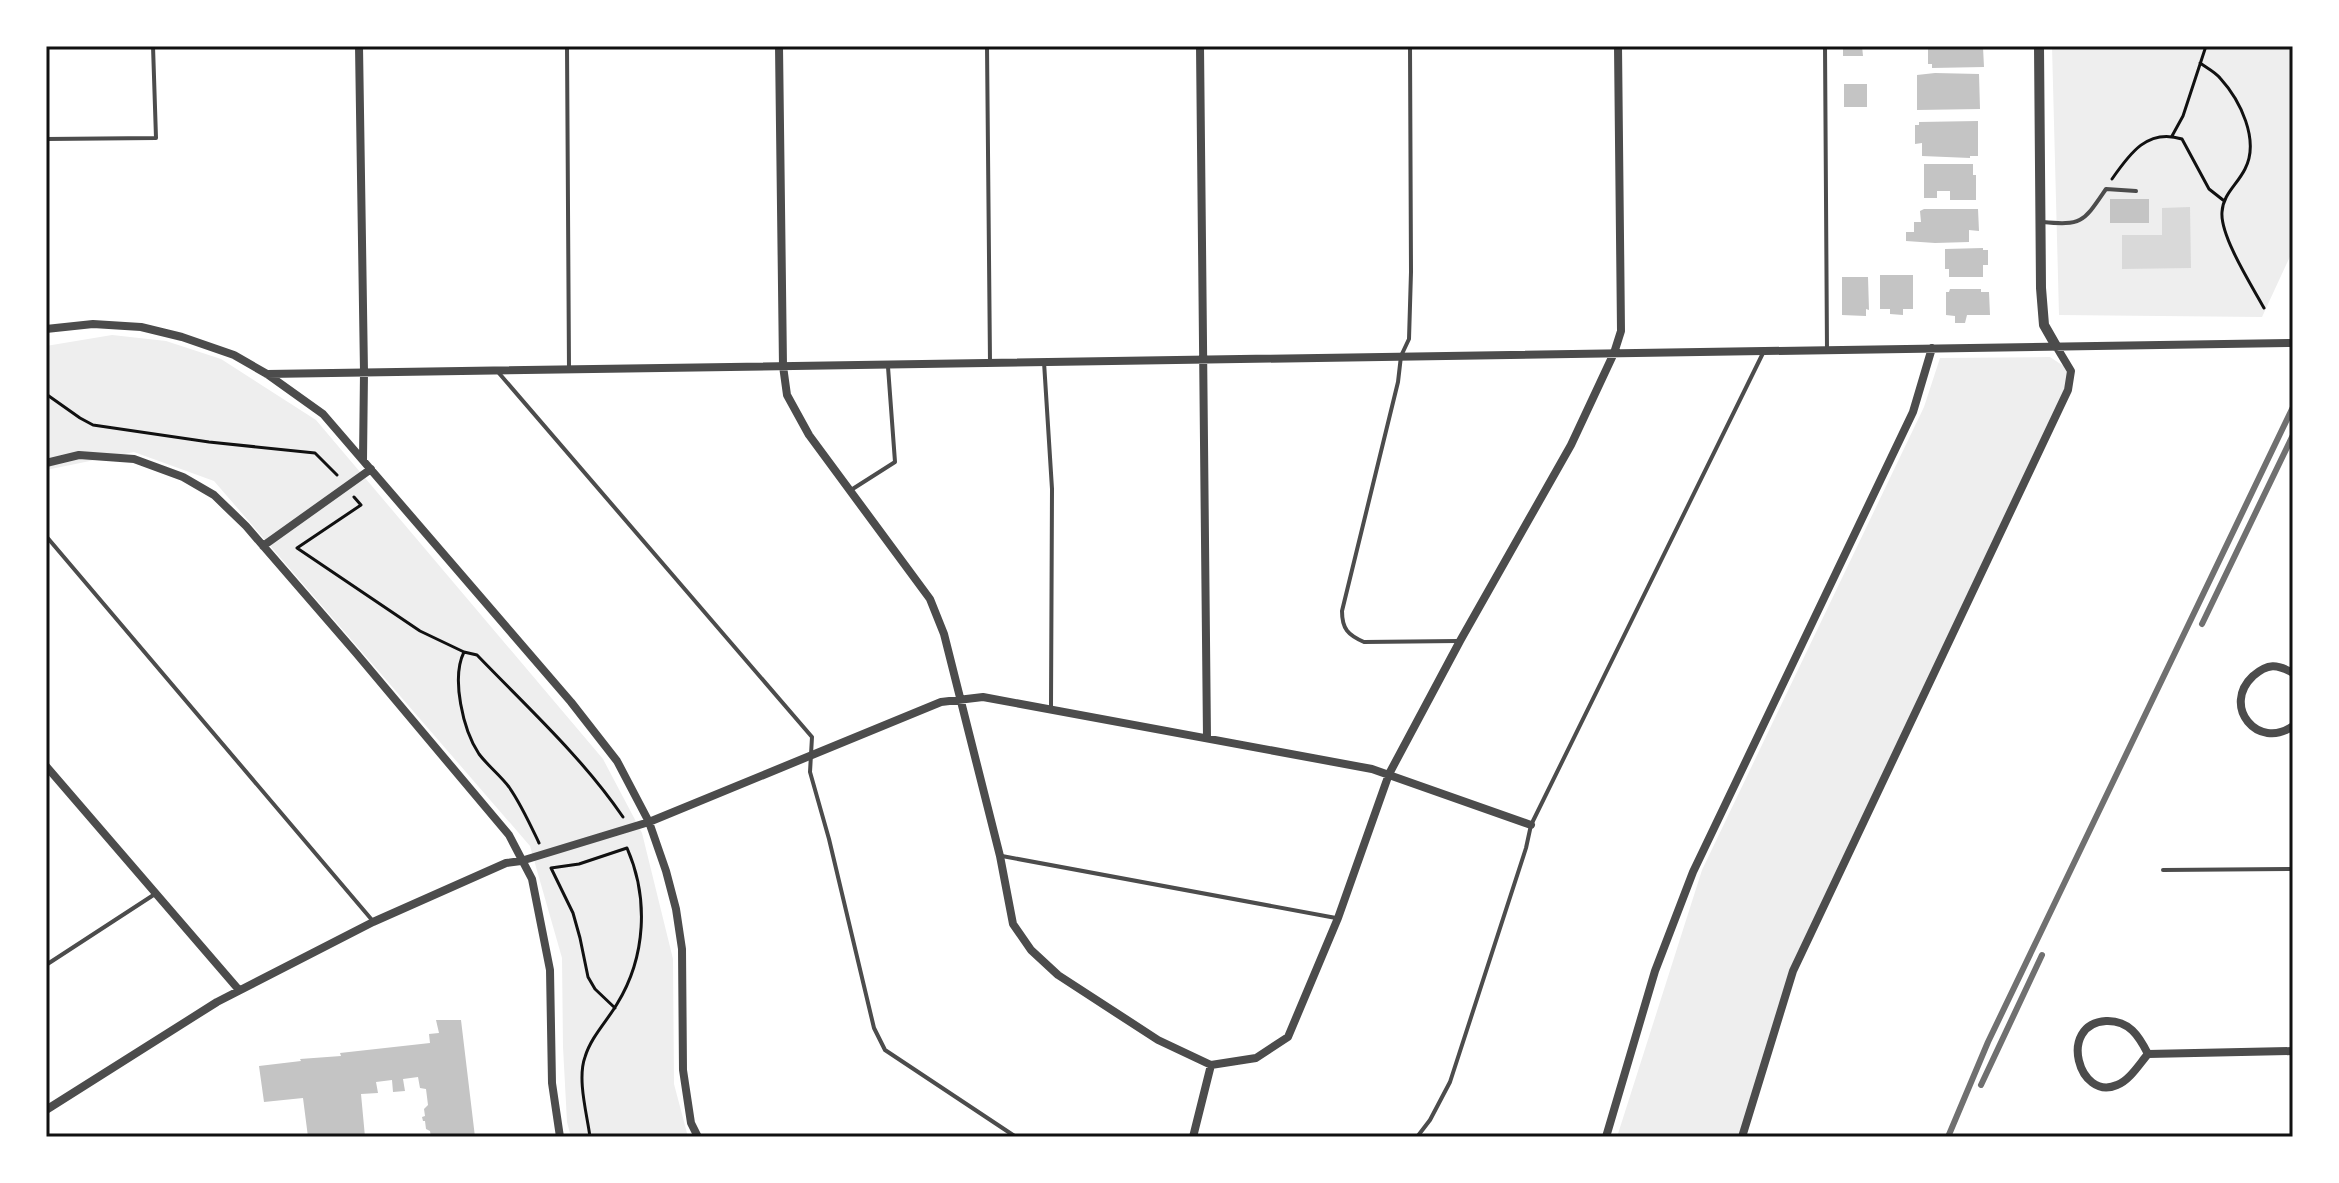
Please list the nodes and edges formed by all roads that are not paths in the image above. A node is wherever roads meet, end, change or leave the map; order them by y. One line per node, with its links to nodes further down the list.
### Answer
1 (153, 46): 11 (lane)
2 (359, 46): 29 (street)
3 (567, 46): 27 (lane)
4 (779, 46): 26 (street)
5 (987, 46): 24 (lane)
6 (1200, 46): 22 (street)
7 (1410, 46): 21 (lane)
8 (1618, 46): 20 (street)
9 (1825, 46): 18 (lane)
10 (2039, 46): 13 (street)
11 (46, 139)
12 (2136, 191): 13 (lane)
13 (2040, 222): 16 (street)
14 (46, 329): 30 (street)
15 (2293, 343): 16 (street)
16 (2056, 346): 17 (street); 68 (street)
17 (1932, 348): 18 (street); 67 (street)
18 (1827, 350): 19 (street)
19 (1764, 351): 20 (street); 48 (lane)
20 (1614, 353): 21 (street); 37 (street)
21 (1401, 356): 22 (street); 37 (lane)
22 (1203, 359): 23 (street); 42 (street)
23 (1044, 362): 24 (street); 40 (lane)
24 (990, 363): 25 (street)
25 (887, 364): 26 (street); 34 (lane)
26 (783, 366): 27 (street); 34 (street)
27 (569, 369): 28 (street)
28 (497, 370): 29 (street); 43 (lane)
29 (364, 372): 30 (street); 31 (street)
30 (267, 374): 31 (street)
31 (363, 460): 33 (street)
32 (46, 463): 36 (street)
33 (371, 469): 36 (street); 47 (street)
34 (850, 490): 39 (street)
35 (46, 536): 55 (lane)
36 (263, 546): 50 (street)
37 (1460, 641): 45 (street)
38 (2293, 673): 41 (street)
39 (960, 700): 40 (street); 43 (street); 49 (street)
40 (1051, 711): 42 (street)
41 (2293, 726)
42 (1207, 738): 45 (street)
43 (810, 756): 47 (street); 64 (lane)
44 (46, 766): 46 (street)
45 (1389, 774): 48 (street); 54 (street)
46 (50, 777): 53 (street)
47 (649, 822): 50 (street); 63 (street)
48 (1531, 825): 66 (lane)
49 (1000, 856): 54 (lane); 60 (street)
50 (521, 861): 55 (street); 62 (street)
51 (2293, 869): 52 (lane)
52 (2163, 870)
53 (156, 893): 56 (lane); 57 (street)
54 (1338, 918): 60 (street)
55 (373, 922): 57 (street)
56 (46, 965)
57 (239, 990): 61 (street)
58 (2293, 1051): 59 (street)
59 (2148, 1054): 59 (street)
60 (1211, 1065): 65 (street)
61 (46, 1110)
62 (560, 1137)
63 (698, 1137)
64 (1016, 1137)
65 (1193, 1137)
66 (1417, 1137)
67 (1606, 1137)
68 (1742, 1137)

